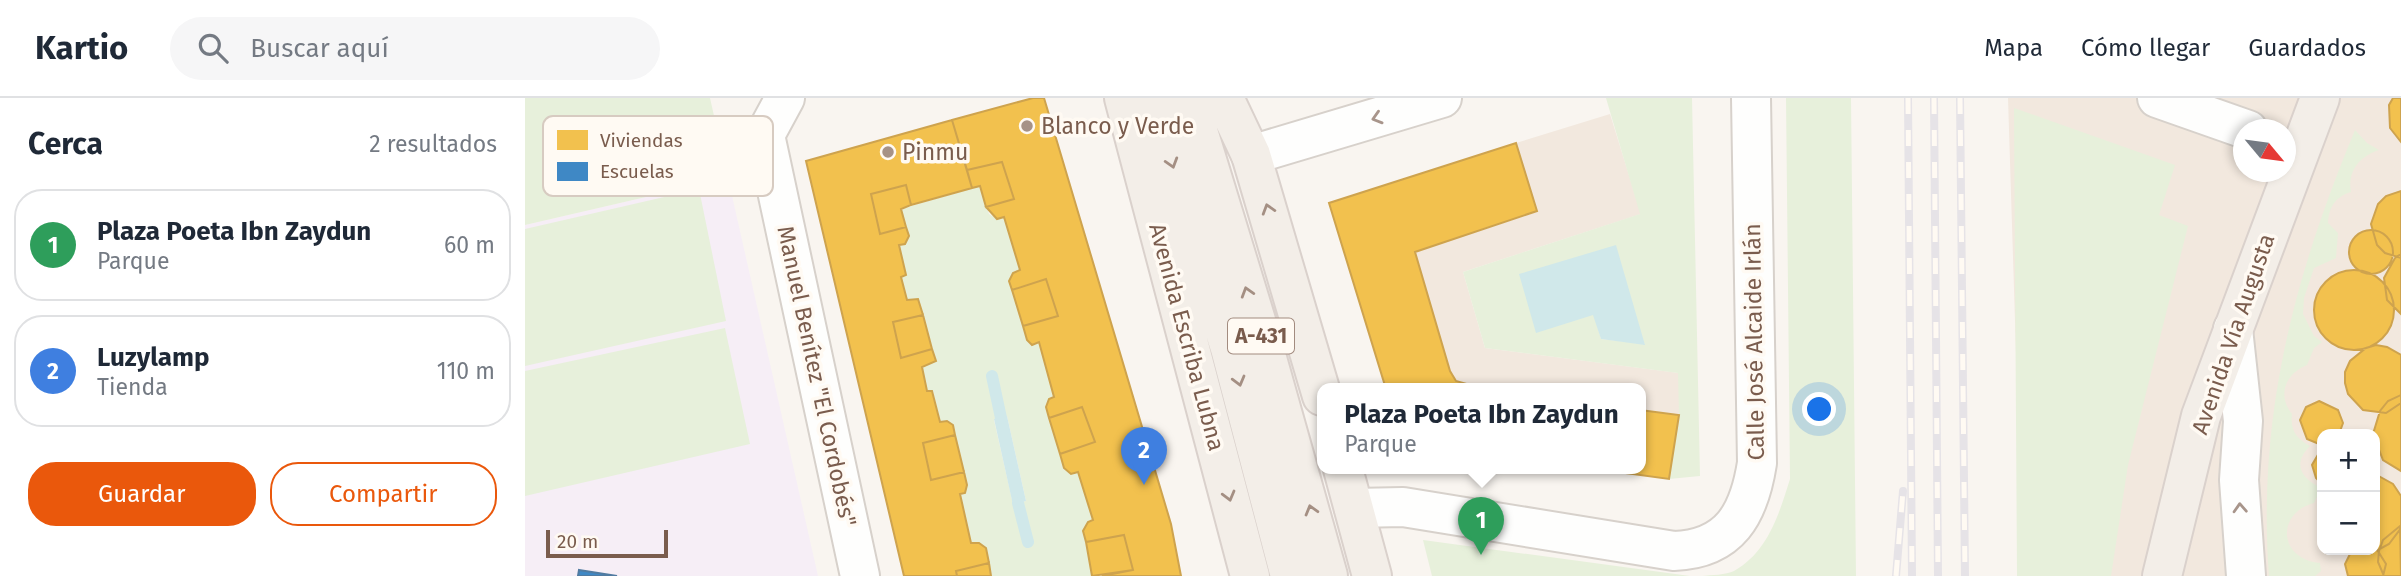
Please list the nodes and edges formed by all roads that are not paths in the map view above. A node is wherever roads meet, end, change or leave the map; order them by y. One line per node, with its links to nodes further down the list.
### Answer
1 (785, 98): 10 (street, Manuel Benítez "El Cordobés")
2 (1124, 98): 20 (main road, Avenida Escriba Lubna, one-way to 20)
3 (1152, 98): 22 (main road, Avenida Escriba Lubna / A-431, one-way to 22)
4 (1188, 98): 23 (main road, A-431, one-way to 4)
5 (1224, 98): 13 (main road)
6 (1442, 98): 13 (street, one-way to 13)
7 (1751, 98): 19 (street, Calle José Alcaide Irlán)
8 (2157, 98): 11 (street)
9 (2320, 98): 12 (main road, Avenida Vía Augusta)
10 (773, 120)
11 (2233, 125)
12 (2296, 140)
13 (1251, 155): 17 (main road, one-way to 13)
14 (773, 172): 21 (street, Manuel Benítez "El Cordobés")
15 (2281, 182): 16 (main road, Avenida Vía Augusta)
16 (2233, 329): 25 (main road, Avenida Vía Augusta); 26 (street, one-way to 16)
17 (1318, 383)
18 (1344, 474): 19 (main road)
19 (1354, 508): 24 (main road)
20 (1247, 571)
21 (860, 576)
22 (1290, 576)
23 (1328, 576)
24 (1371, 576)
25 (2162, 576)
26 (2246, 576)

